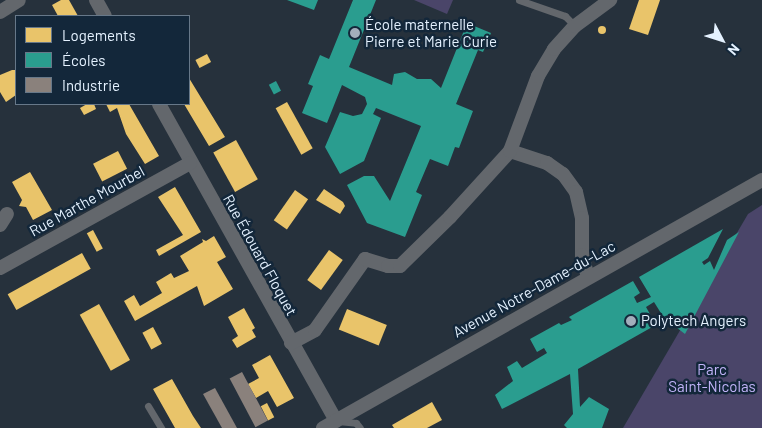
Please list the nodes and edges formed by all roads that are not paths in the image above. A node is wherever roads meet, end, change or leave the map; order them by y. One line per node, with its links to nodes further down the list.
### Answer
1 (19, 0): 5 (street)
2 (96, 0): 6 (street)
3 (518, 0): 7 (lane)
4 (610, 0): 7 (street)
5 (0, 12)
6 (104, 15)
7 (576, 26): 9 (street)
8 (160, 105): 10 (street, Rue Édouard Floquet)
9 (510, 151): 13 (street); 14 (street)
10 (190, 163): 12 (street, Rue Marthe Mourbel); 14 (street, Rue Édouard Floquet)
11 (762, 180): 13 (street, Avenue Notre-Dame-du-Lac)
12 (0, 268)
13 (588, 277): 16 (street, Avenue Notre-Dame-du-Lac)
14 (291, 343): 16 (street, Rue Édouard Floquet)
15 (148, 406): 17 (lane)
16 (336, 421): 18 (street, Avenue Notre-Dame-du-Lac); 19 (lane)
17 (161, 428)
18 (323, 428)
19 (360, 428)

